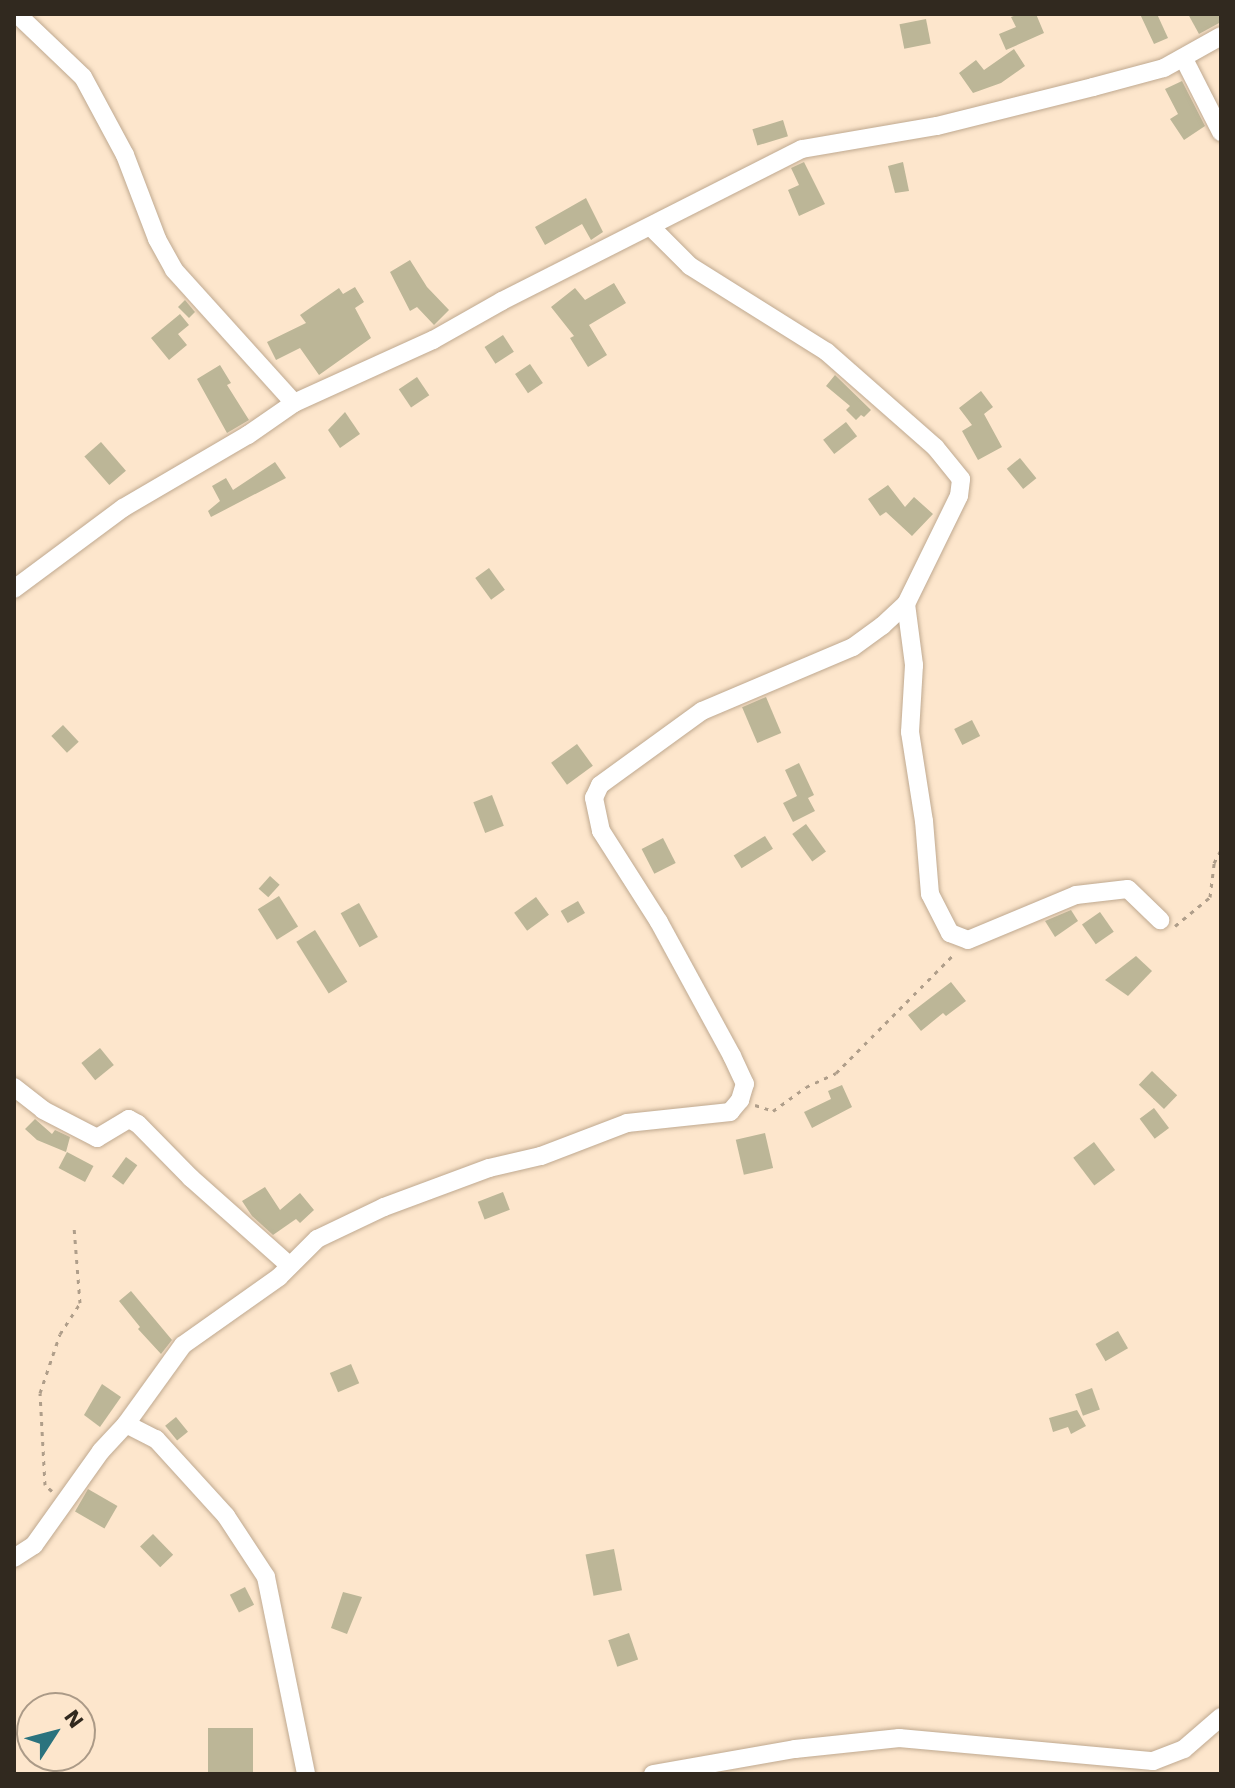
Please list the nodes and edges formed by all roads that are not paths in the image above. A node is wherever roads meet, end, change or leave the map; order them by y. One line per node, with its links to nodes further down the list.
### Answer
1 (17, 14): 6 (street)
2 (1221, 36): 3 (street)
3 (1184, 59): 4 (street); 5 (street)
4 (1221, 132)
5 (651, 227): 6 (street); 8 (street)
6 (294, 403): 7 (street)
7 (14, 589)
8 (906, 604): 9 (street); 11 (street)
9 (1160, 920)
10 (14, 1087): 11 (street)
11 (290, 1266): 12 (street)
12 (126, 1424): 13 (street); 15 (street)
13 (14, 1558)
14 (1221, 1717): 16 (street)
15 (306, 1774)
16 (653, 1774)

